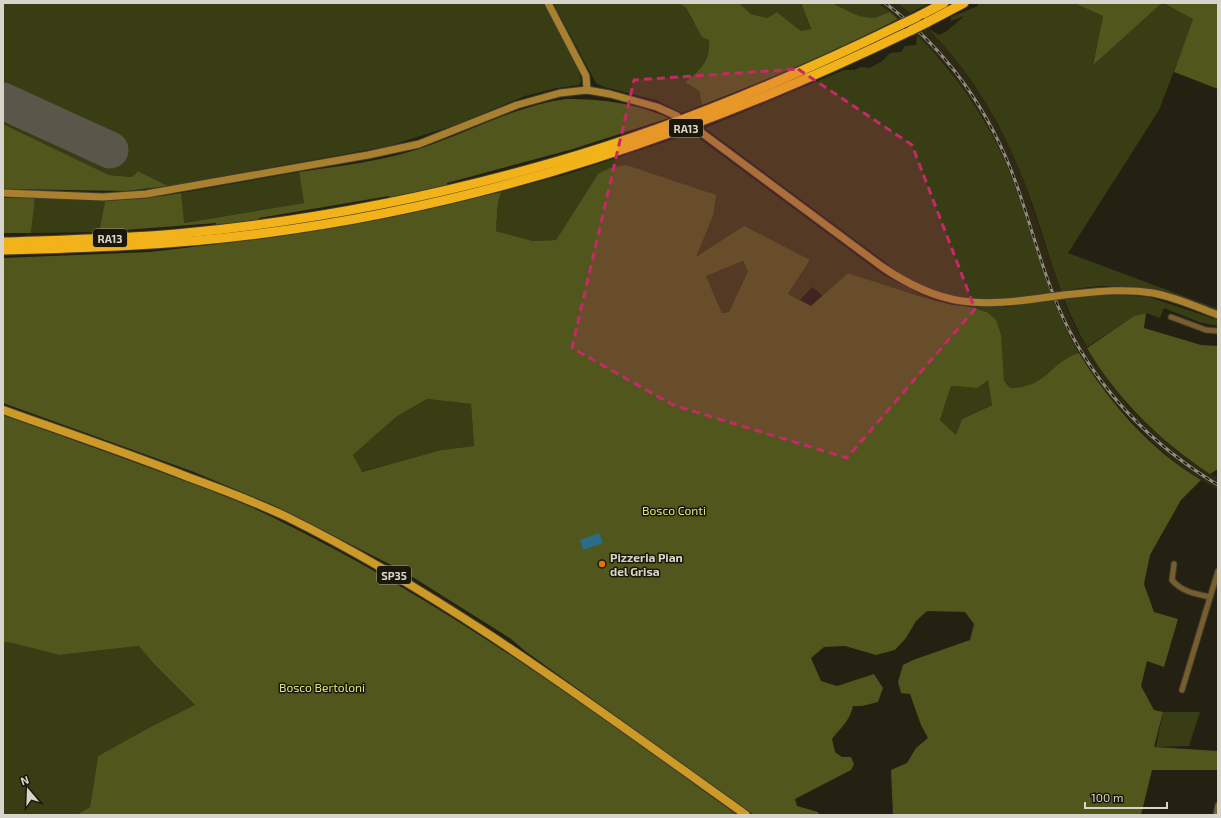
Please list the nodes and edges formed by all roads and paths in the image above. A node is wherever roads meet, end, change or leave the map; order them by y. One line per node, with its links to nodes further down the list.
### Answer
1 (548, 3): 4 (main road)
2 (944, 3): 8 (highway, RA13, bridge)
3 (964, 3): 8 (highway, RA13, bridge)
4 (587, 90): 5 (main road); 7 (main road)
5 (677, 116)
6 (698, 130): 12 (main road, bridge)
7 (3, 193)
8 (392, 207): 9 (highway, RA13); 9 (highway, RA13)
9 (217, 235): 10 (highway, RA13); 11 (highway)
10 (3, 242)
11 (3, 250)
12 (1218, 315)
13 (1171, 318): 14 (street)
14 (1218, 331)
15 (3, 410): 21 (main road, SP35)
16 (1174, 564): 18 (street)
17 (1218, 571): 18 (street)
18 (1210, 597): 19 (street)
19 (1182, 690)
20 (1218, 805): 22 (street)
21 (746, 815)
22 (1216, 815)

